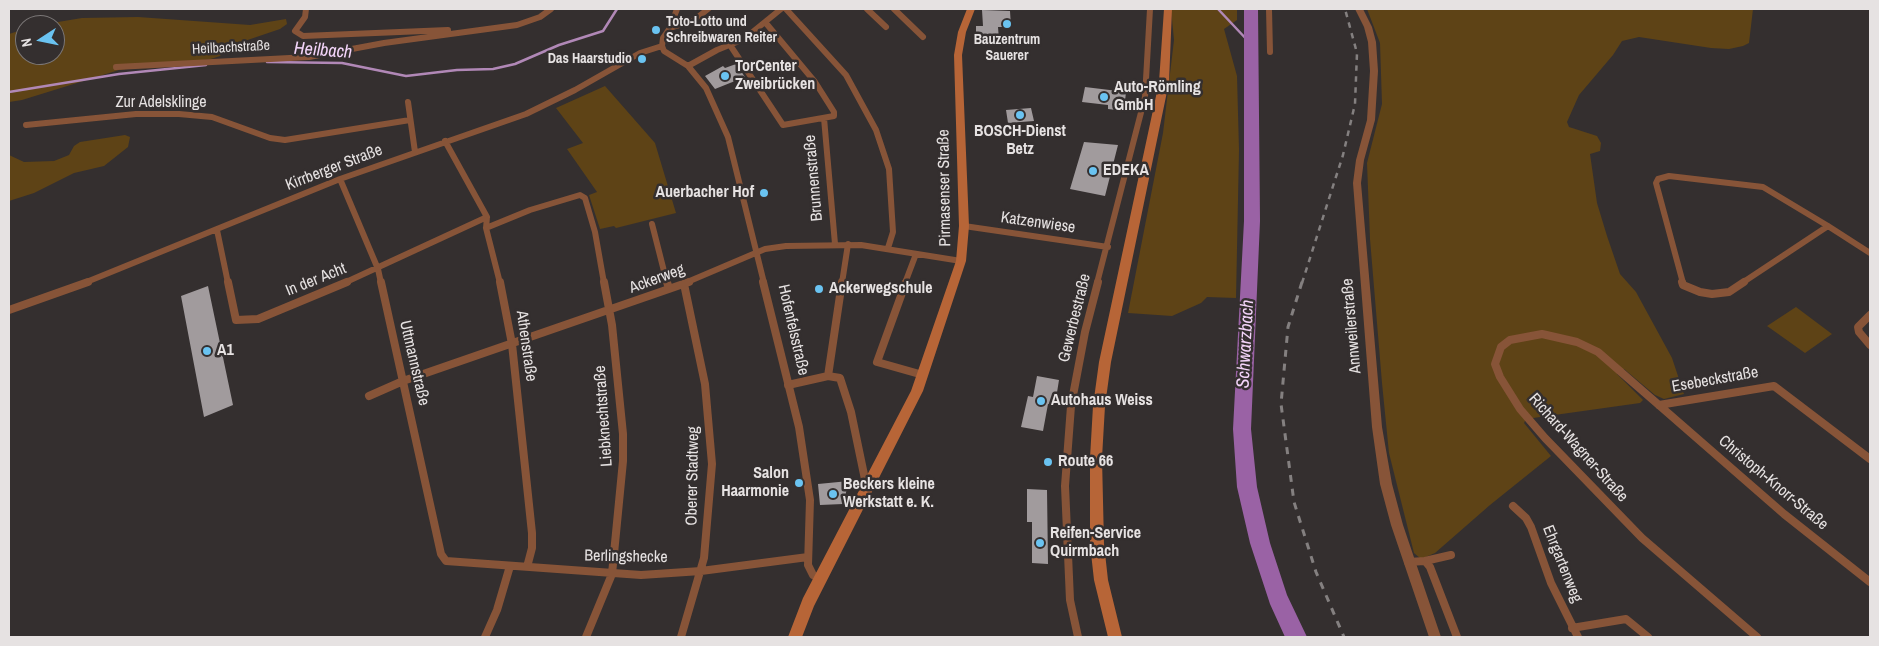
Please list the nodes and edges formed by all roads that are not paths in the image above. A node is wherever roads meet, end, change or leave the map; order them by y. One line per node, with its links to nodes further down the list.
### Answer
1 (306, 9): 17 (street)
2 (551, 9): 17 (street, Heilbachstraße)
3 (677, 9): 16 (street)
4 (708, 9): 16 (street)
5 (781, 9): 14 (street)
6 (786, 9): 40 (street)
7 (866, 9): 15 (street)
8 (894, 9): 18 (street)
9 (972, 9): 33 (main road, Pirmasenser Straße)
10 (1150, 9): 39 (street, Gewerbestraße)
11 (1168, 9): 79 (main road)
12 (1269, 9): 21 (street)
13 (1359, 9): 65 (street, Annweilerstraße)
14 (765, 22): 19 (street); 25 (street, Brunnenstraße)
15 (886, 27)
16 (670, 28): 20 (street)
17 (457, 33): 23 (street, Heilbachstraße)
18 (923, 37)
19 (730, 45): 22 (street); 25 (street)
20 (662, 46): 22 (street, Hofenfelsstraße); 28 (street, Kirrberger Straße)
21 (1270, 52)
22 (688, 66): 41 (street, Hofenfelsstraße)
23 (116, 68)
24 (408, 102): 26 (street)
25 (824, 118): 37 (street, Brunnenstraße)
26 (410, 120): 27 (street, Zur Adelsklinge); 29 (street)
27 (26, 125)
28 (445, 141): 29 (street, Kirrberger Straße); 31 (street)
29 (415, 152): 30 (street, Kirrberger Straße)
30 (340, 179): 36 (street, Kirrberger Straße); 45 (street, Uttmannstraße)
31 (487, 217): 35 (street, Athenstraße); 45 (street, In der Acht)
32 (652, 224): 47 (street)
33 (964, 226): 39 (street, Katzenwiese); 44 (main road, Pirmasenser Straße)
34 (1828, 226): 34 (street); 43 (street)
35 (486, 228): 49 (street, Liebknechtstraße); 51 (street, Athenstraße)
36 (217, 230): 45 (street, In der Acht); 48 (street, Kirrberger Straße)
37 (835, 244): 38 (street, Ackerweg); 41 (street, Ackerweg)
38 (848, 244): 40 (street, Ackerweg); 54 (street)
39 (1108, 247): 78 (street, Gewerbestraße)
40 (888, 248): 42 (street, Ackerweg)
41 (757, 251): 46 (street, Ackerweg); 56 (street, Hofenfelsstraße)
42 (916, 254): 44 (street, Ackerweg); 53 (street)
43 (1870, 254)
44 (961, 261): 53 (main road, Pirmasenser Straße)
45 (378, 269): 55 (street, Uttmannstraße)
46 (684, 284): 47 (street, Ackerweg); 69 (street, Oberer Stadtweg)
47 (669, 289): 49 (street, Ackerweg)
48 (10, 310)
49 (610, 311): 51 (street, Ackerweg); 70 (street, Liebknechtstraße)
50 (1870, 315): 52 (street)
51 (512, 344): 55 (street, Ackerweg); 68 (street, Athenstraße)
52 (1870, 345)
53 (923, 375): 60 (main road, Pirmasenser Straße)
54 (828, 376): 56 (street); 60 (street)
55 (403, 381): 57 (street, Ackerweg); 64 (street, Uttmannstraße)
56 (788, 385): 63 (street, Hofenfelsstraße)
57 (369, 396)
58 (1659, 404): 59 (street, Esebeckstraße); 72 (street, Christoph-Knorr-Straße); 84 (street, Richard-Wagner-Straße)
59 (1870, 459)
60 (867, 490): 71 (main road, Pirmasenser Straße)
61 (1513, 506): 73 (street, Ehrgartenweg)
62 (1451, 556): 66 (street)
63 (808, 557): 69 (street, Berlingshecke); 71 (street)
64 (444, 558): 67 (street, Berlingshecke)
65 (1408, 562): 66 (street); 80 (street, Annweilerstraße)
66 (1425, 562): 81 (street)
67 (510, 566): 68 (street, Berlingshecke); 74 (street)
68 (527, 568): 70 (street, Berlingshecke)
69 (701, 571): 70 (street, Berlingshecke); 76 (street, Oberer Stadtweg)
70 (612, 574): 75 (street, Liebknechtstraße)
71 (820, 579): 77 (main road)
72 (1870, 582)
73 (1572, 628): 82 (street, Ehrgartenweg); 83 (street)
74 (485, 637)
75 (586, 637)
76 (681, 637)
77 (795, 637)
78 (1078, 637)
79 (1115, 637)
80 (1435, 637)
81 (1457, 637)
82 (1578, 637)
83 (1648, 637)
84 (1757, 637)

